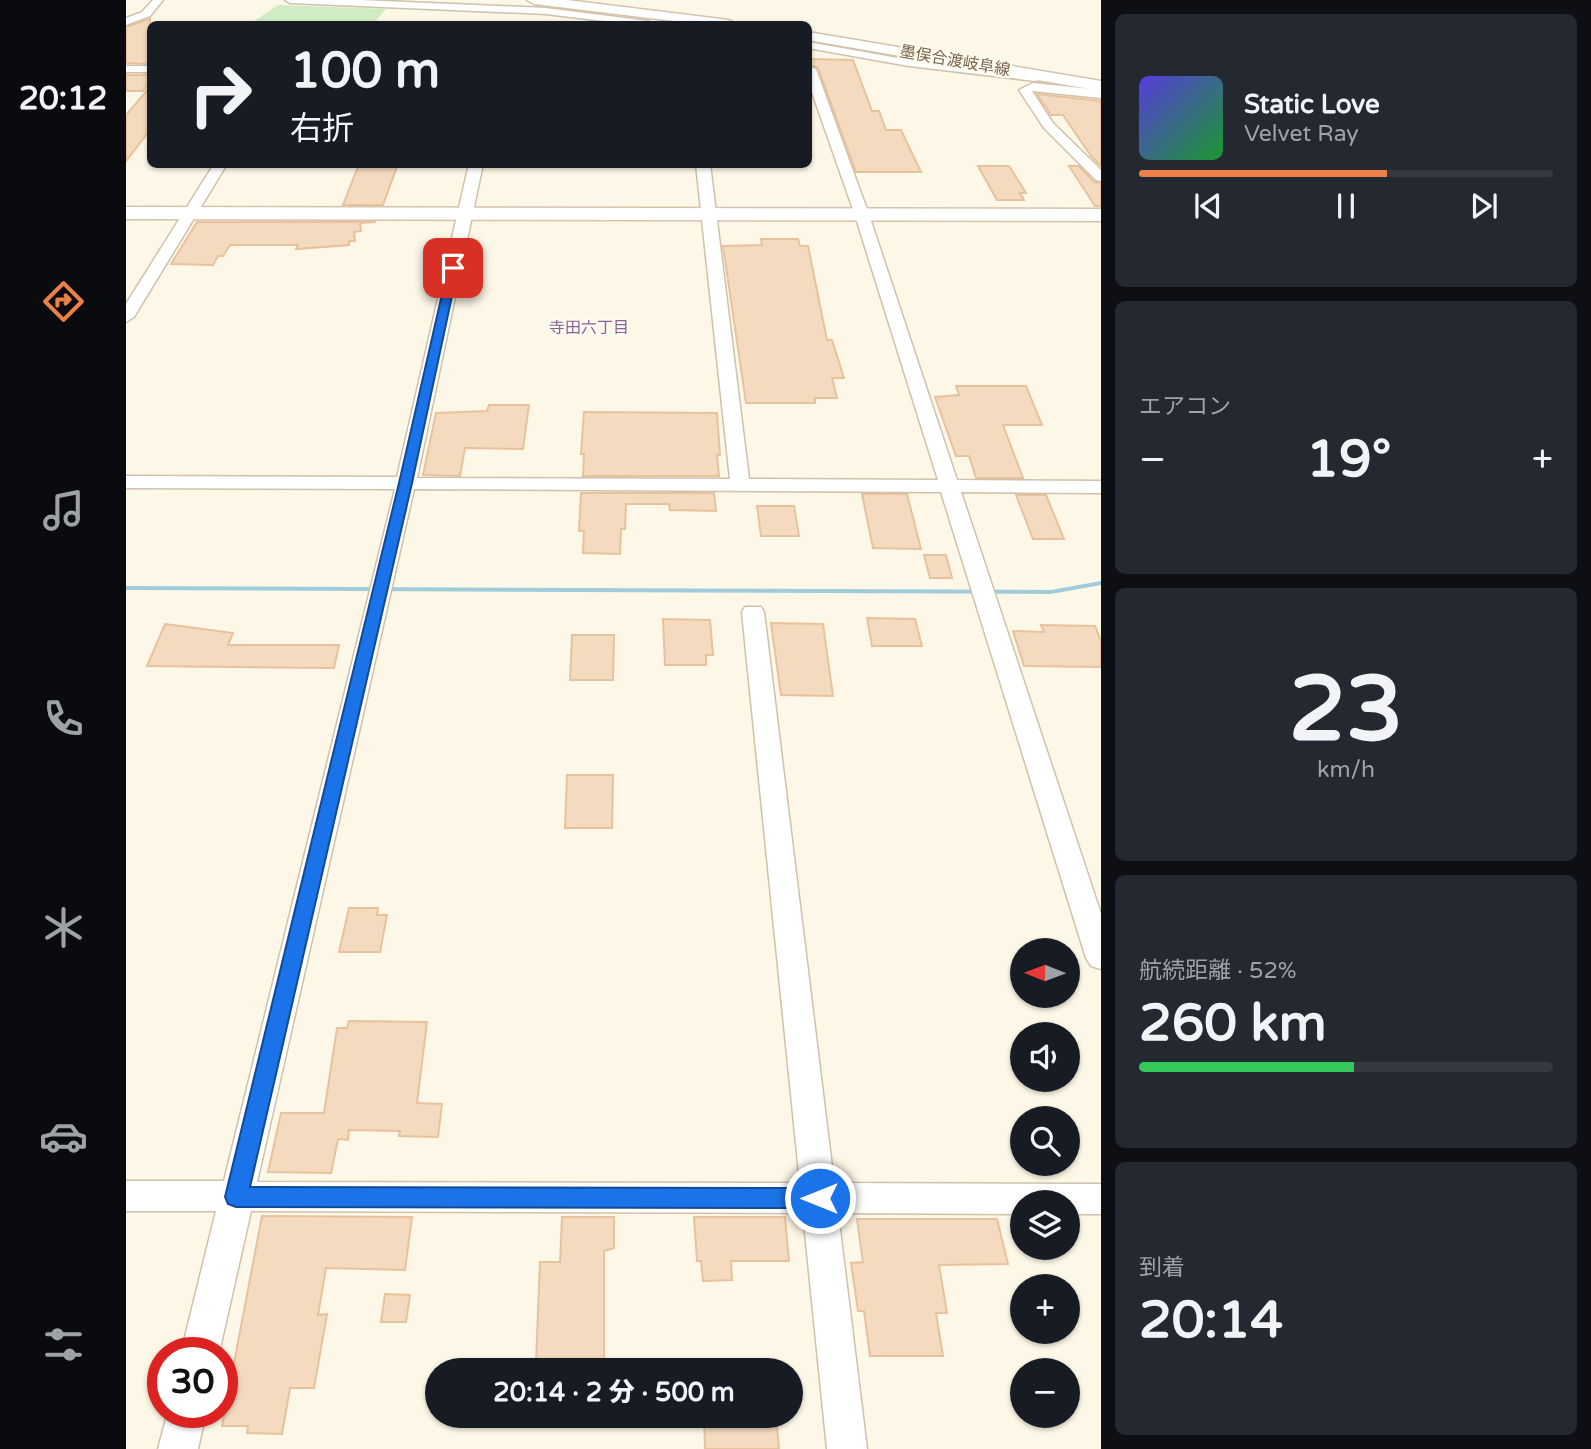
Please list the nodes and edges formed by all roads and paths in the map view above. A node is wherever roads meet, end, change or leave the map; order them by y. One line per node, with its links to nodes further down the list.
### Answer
1 (159, 0): 10 (street)
2 (290, 0): 4 (street)
3 (534, 0): 5 (street)
4 (509, 9): 6 (street); 7 (street)
5 (662, 15): 8 (street); 9 (street)
6 (502, 21)
7 (624, 21)
8 (686, 21)
9 (707, 21)
10 (126, 22)
11 (812, 37): 17 (street, 墨俣合渡岐阜線)
12 (812, 48): 13 (street)
13 (909, 63): 14 (street); 17 (street); 18 (street)
14 (821, 64): 29 (street)
15 (126, 69): 16 (street)
16 (147, 69)
17 (1084, 83): 19 (street, 墨俣合渡岐阜線)
18 (1033, 86): 20 (street); 24 (street)
19 (1101, 86)
20 (1101, 94)
21 (218, 168): 26 (street)
22 (475, 168): 27 (street)
23 (703, 168): 28 (street)
24 (1101, 176)
25 (126, 213): 26 (street)
26 (190, 213): 27 (street); 31 (street)
27 (465, 214): 28 (street); 33 (street)
28 (709, 215): 29 (street); 34 (street)
29 (862, 215): 30 (street); 35 (street)
30 (1101, 215)
31 (126, 317)
32 (126, 482): 33 (street)
33 (406, 483): 34 (street); 40 (street)
34 (740, 485): 35 (street)
35 (951, 486): 36 (street); 38 (street)
36 (1101, 487)
37 (754, 612): 41 (street)
38 (1101, 958)
39 (126, 1196): 40 (street)
40 (236, 1197): 41 (street); 43 (street)
41 (820, 1198): 42 (street); 46 (street)
42 (1101, 1199)
43 (204, 1337)
44 (183, 1428): 45 (street)
45 (178, 1449)
46 (847, 1449)

